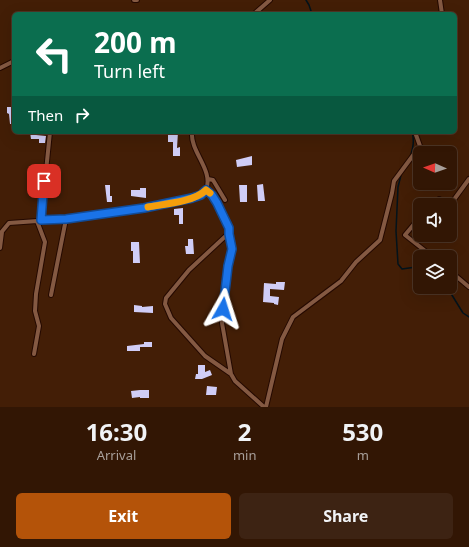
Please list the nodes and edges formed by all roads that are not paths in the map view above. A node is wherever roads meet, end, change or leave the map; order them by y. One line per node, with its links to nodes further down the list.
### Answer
1 (134, 0): 2 (street)
2 (137, 0)
3 (270, 0): 5 (street)
4 (440, 0): 6 (street)
5 (256, 12)
6 (442, 12)
7 (12, 62): 8 (street)
8 (0, 68)
9 (50, 134): 18 (street)
10 (192, 134): 12 (street)
11 (416, 134): 31 (street)
12 (208, 179): 14 (street); 16 (street)
13 (469, 179): 15 (street)
14 (206, 190): 17 (street); 21 (street)
15 (455, 198)
16 (225, 200)
17 (66, 219): 18 (street); 28 (street)
18 (39, 220): 20 (street); 29 (street)
19 (413, 226): 22 (street)
20 (1, 233): 24 (street)
21 (229, 234): 30 (street); 30 (street)
22 (413, 241)
23 (414, 242): 25 (street)
24 (0, 248)
25 (424, 250)
26 (457, 277): 27 (street)
27 (469, 287)
28 (50, 295)
29 (34, 354)
30 (231, 374): 31 (street)
31 (265, 407)

